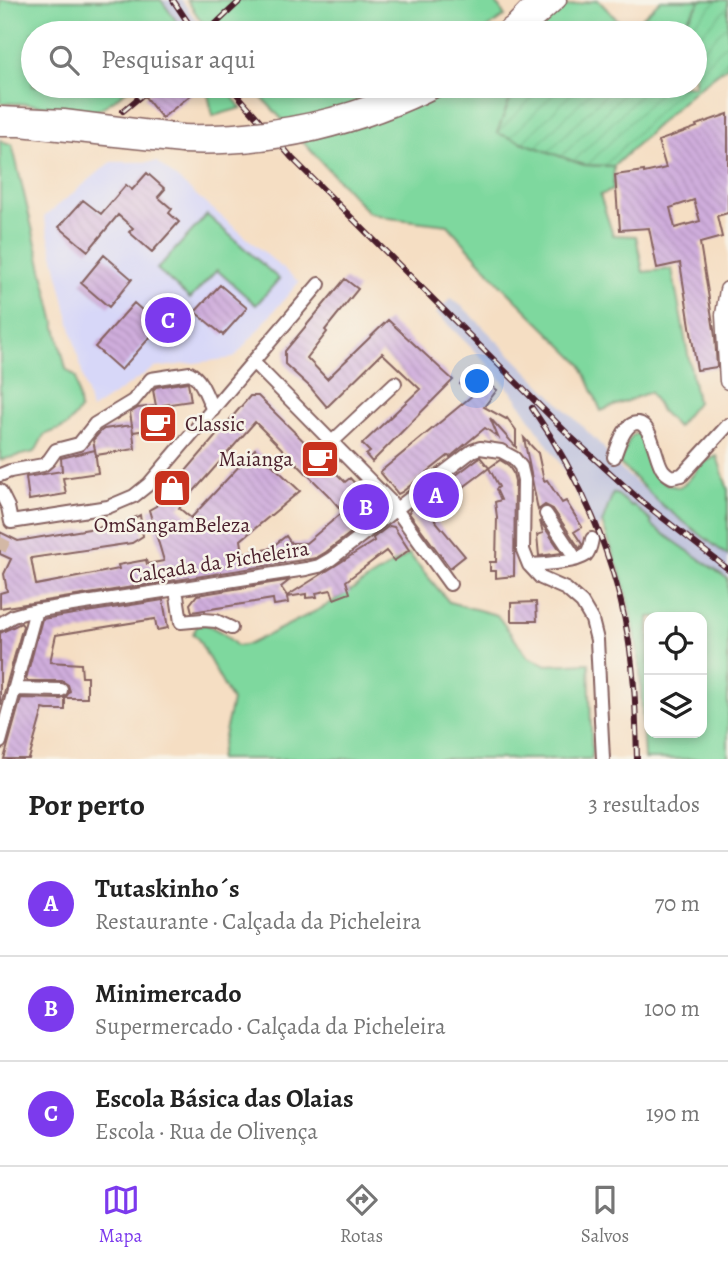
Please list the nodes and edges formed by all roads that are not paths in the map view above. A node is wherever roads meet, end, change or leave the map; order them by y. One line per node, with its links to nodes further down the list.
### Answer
1 (558, 0): 4 (main road)
2 (534, 1): 3 (main road)
3 (518, 21)
4 (525, 21)
5 (383, 98): 9 (main road, bridge)
6 (416, 98): 9 (main road, bridge)
7 (0, 115): 9 (main road)
8 (0, 128): 9 (main road)
9 (182, 139)
10 (319, 284): 12 (street)
11 (728, 290): 13 (main road)
12 (253, 362): 15 (street); 17 (street)
13 (728, 381)
14 (395, 383): 17 (street)
15 (213, 410): 19 (street); 23 (street)
16 (728, 425): 18 (street)
17 (332, 442): 21 (street)
18 (614, 457)
19 (0, 475)
20 (0, 491): 23 (street)
21 (395, 509): 27 (street, Calçada da Picheleira); 28 (street); 29 (street, Calçada da Picheleira)
22 (546, 514): 26 (street)
23 (11, 522): 24 (street)
24 (7, 535)
25 (592, 539): 26 (street)
26 (576, 559): 27 (street)
27 (529, 565): 36 (street)
28 (450, 584)
29 (176, 589): 30 (street, Calçada da Picheleira); 32 (street)
30 (36, 610): 31 (street, Calçada da Picheleira); 33 (street)
31 (0, 624)
32 (231, 628)
33 (15, 689): 34 (street); 35 (street)
34 (61, 690)
35 (0, 742)
36 (603, 759)

